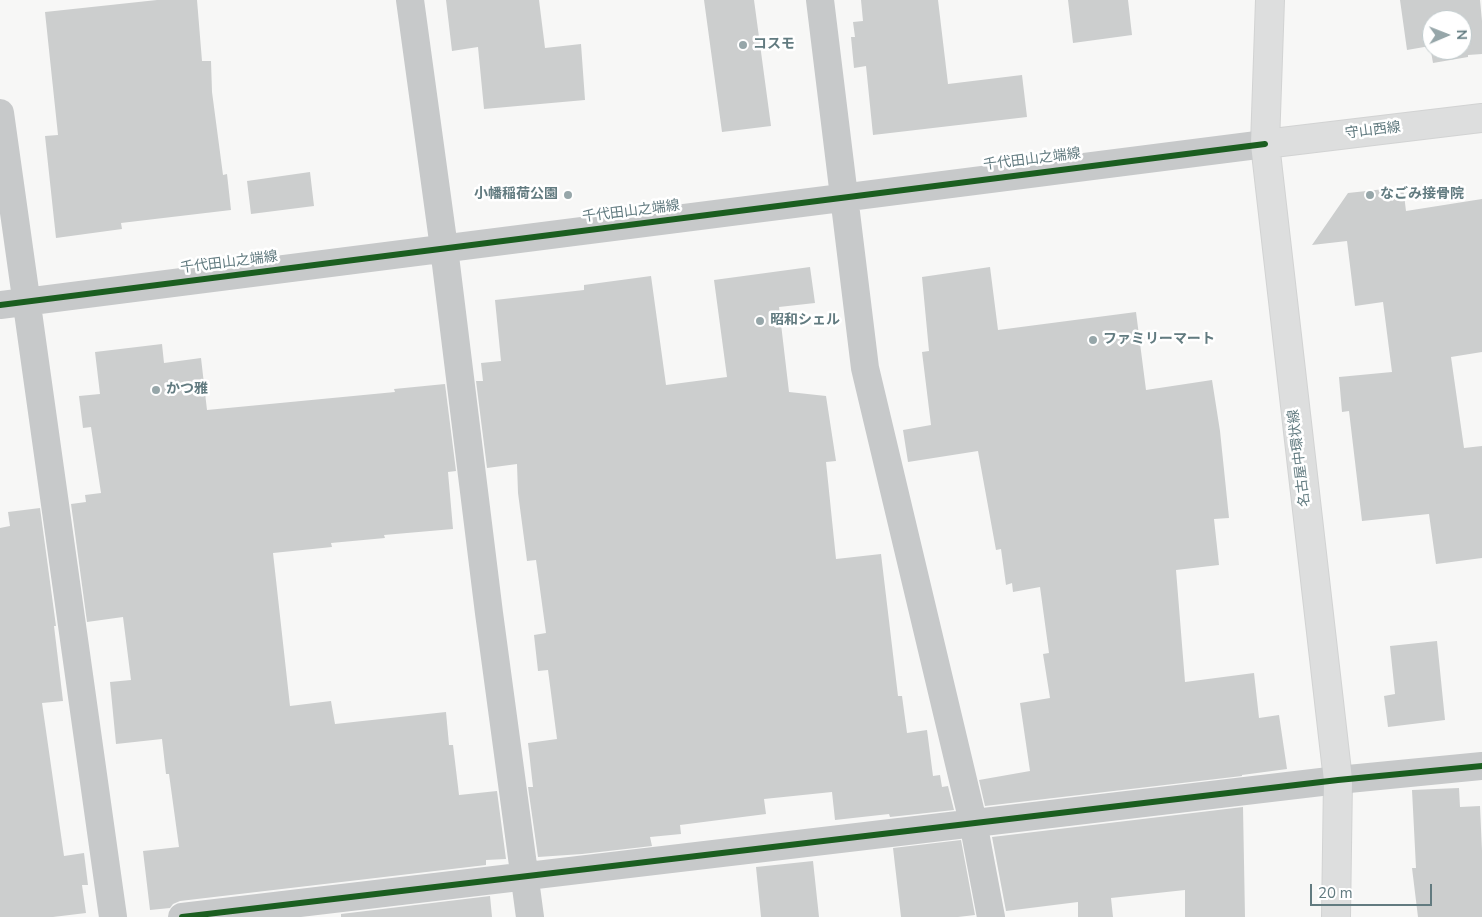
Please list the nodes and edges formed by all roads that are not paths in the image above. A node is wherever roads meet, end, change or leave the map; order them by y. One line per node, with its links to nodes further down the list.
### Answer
1 (410, 0): 8 (street)
2 (820, 0): 7 (street)
3 (1270, 0): 6 (main road, 名古屋中環状線)
4 (0, 113): 9 (street)
5 (1482, 118): 6 (main road, 守山西線)
6 (1265, 144): 7 (street, 千代田山之端線); 12 (main road, 名古屋中環状線)
7 (844, 197): 8 (street, 千代田山之端線); 13 (street)
8 (444, 248): 9 (street, 千代田山之端線); 14 (street)
9 (27, 302): 10 (street, 千代田山之端線); 15 (street)
10 (0, 305)
11 (1482, 766): 12 (street)
12 (1338, 780): 13 (street); 19 (main road, 名古屋中環状線)
13 (972, 822): 14 (street); 18 (street)
14 (525, 877): 16 (street); 17 (street)
15 (113, 917)
16 (182, 917)
17 (530, 917)
18 (991, 917)
19 (1336, 917)

